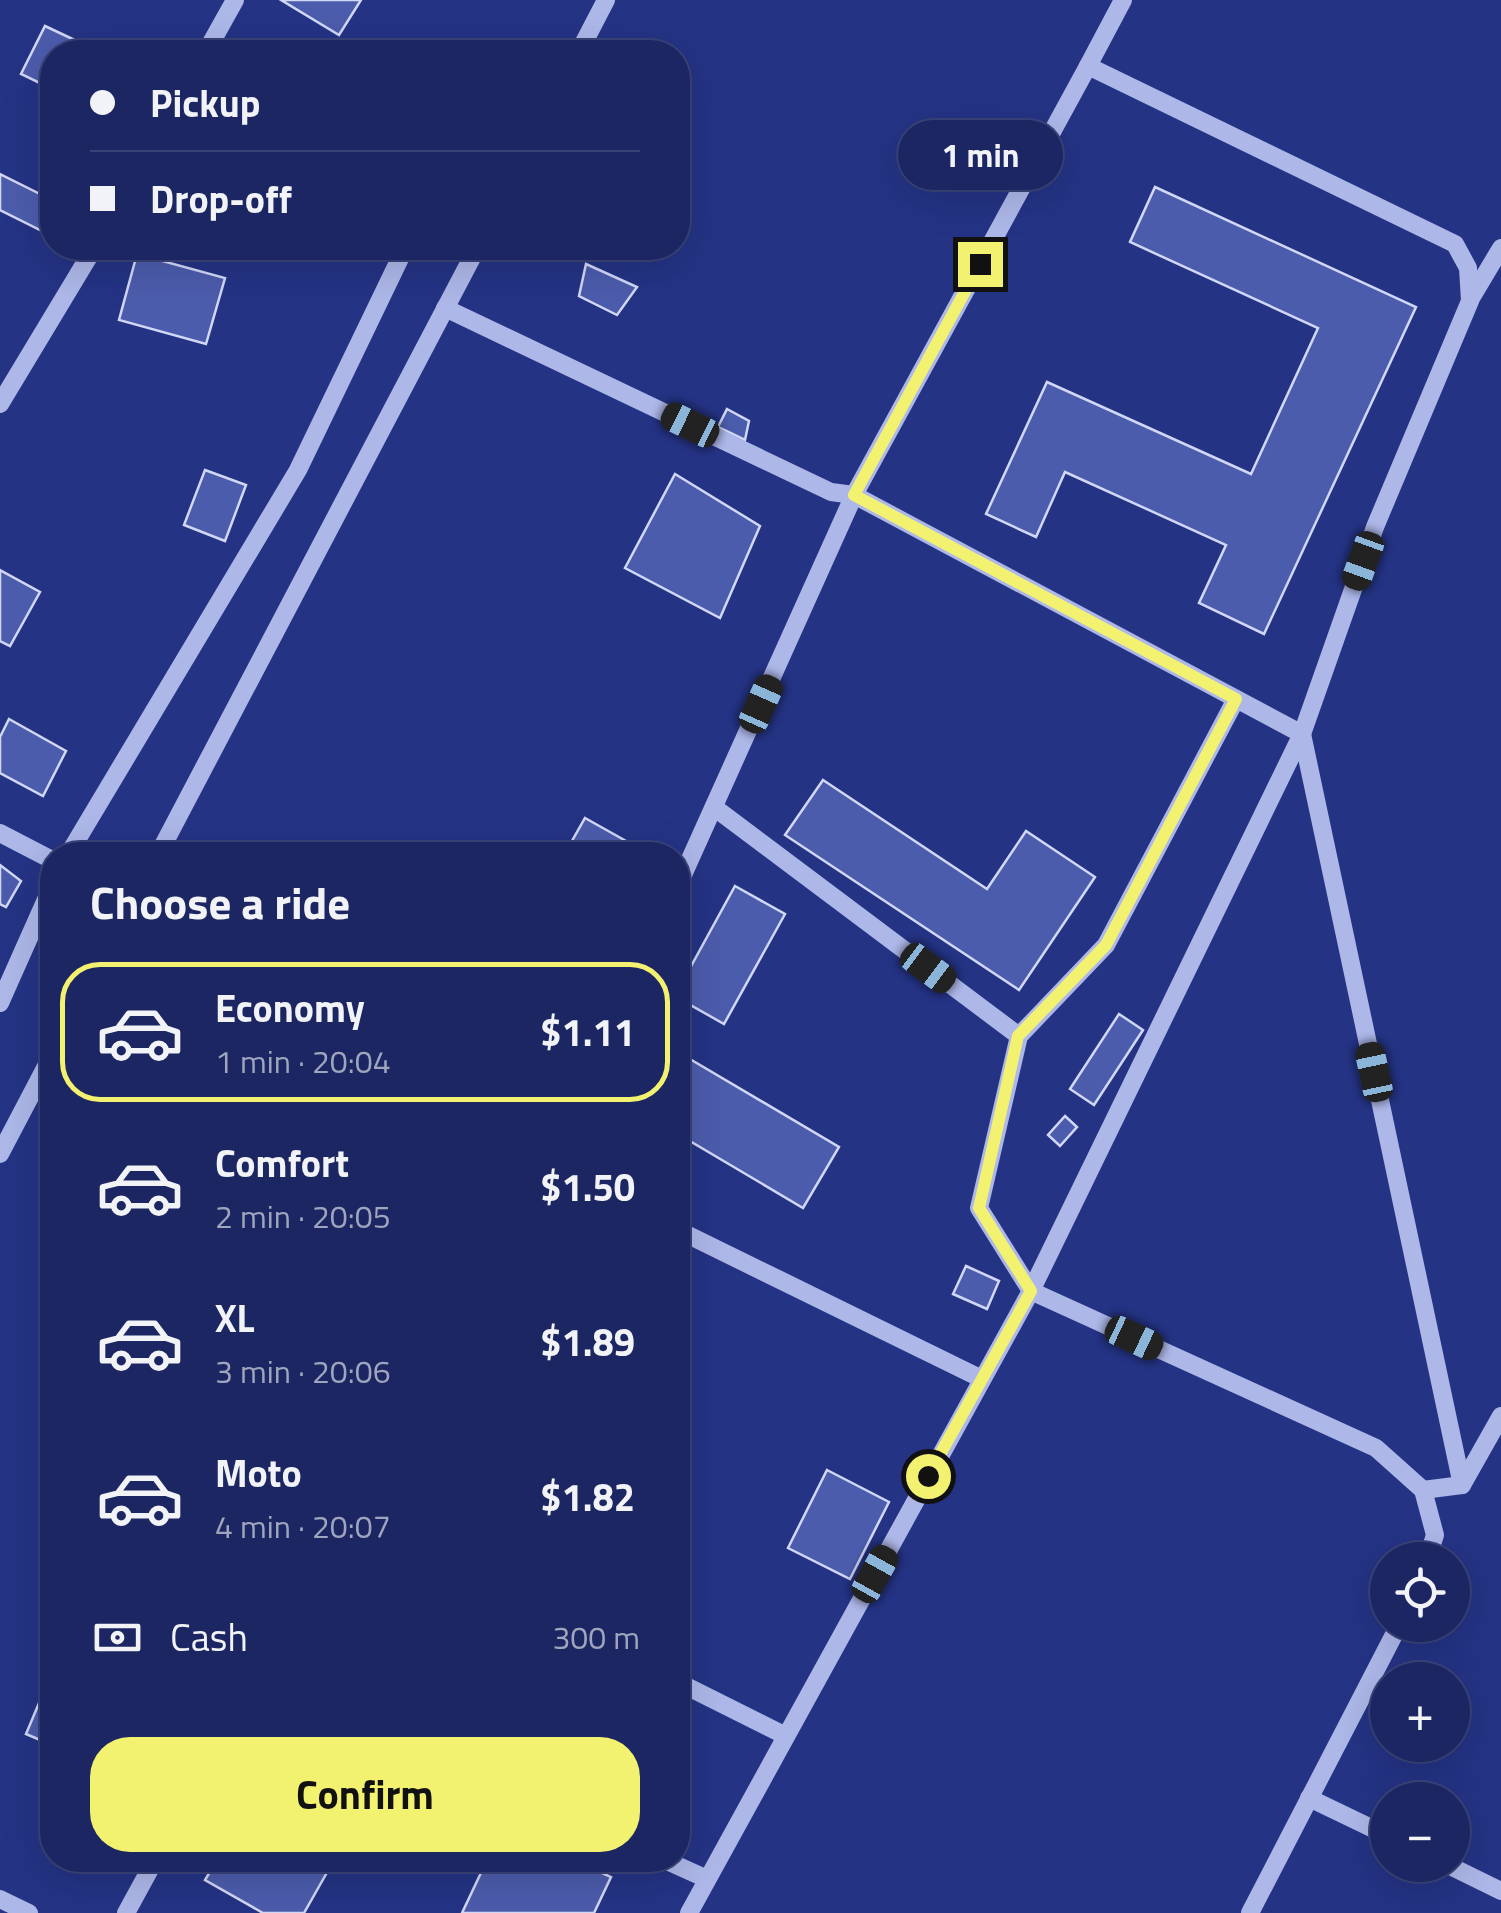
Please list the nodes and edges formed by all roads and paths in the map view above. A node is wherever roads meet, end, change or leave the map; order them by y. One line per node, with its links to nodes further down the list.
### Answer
1 (236, 0): 4 (street)
2 (606, 0): 5 (street)
3 (1123, 0): 6 (street)
4 (213, 40)
5 (585, 40)
6 (1088, 66): 11 (street); 14 (street)
7 (1501, 248): 11 (street)
8 (87, 260): 13 (street)
9 (399, 260): 19 (street)
10 (470, 260): 12 (street)
11 (1470, 301): 16 (street)
12 (445, 308): 14 (street); 20 (street)
13 (0, 404)
14 (854, 495): 15 (street); 17 (street)
15 (1236, 699): 16 (street); 25 (street)
16 (1302, 734): 29 (street); 32 (street)
17 (715, 808): 22 (street); 25 (street)
18 (0, 833): 21 (street)
19 (76, 842)
20 (165, 842)
21 (40, 854)
22 (690, 861)
23 (40, 913): 24 (street)
24 (0, 1003)
25 (1018, 1036): 29 (street)
26 (40, 1077): 27 (street)
27 (0, 1154)
28 (690, 1236): 30 (street)
29 (1031, 1291): 30 (street); 33 (street)
30 (982, 1379): 37 (street)
31 (1501, 1416): 32 (street)
32 (1462, 1485): 33 (street)
33 (1423, 1490): 34 (street)
34 (1433, 1542)
35 (1390, 1642): 38 (street)
36 (690, 1688): 37 (street)
37 (786, 1736): 43 (street)
38 (1310, 1798): 39 (street); 49 (street)
39 (1370, 1827)
40 (690, 1871): 43 (street)
41 (148, 1872): 47 (street)
42 (1470, 1876): 44 (street)
43 (707, 1879): 48 (street)
44 (1501, 1891)
45 (0, 1899): 46 (street)
46 (29, 1913)
47 (126, 1913)
48 (688, 1913)
49 (1250, 1913)

